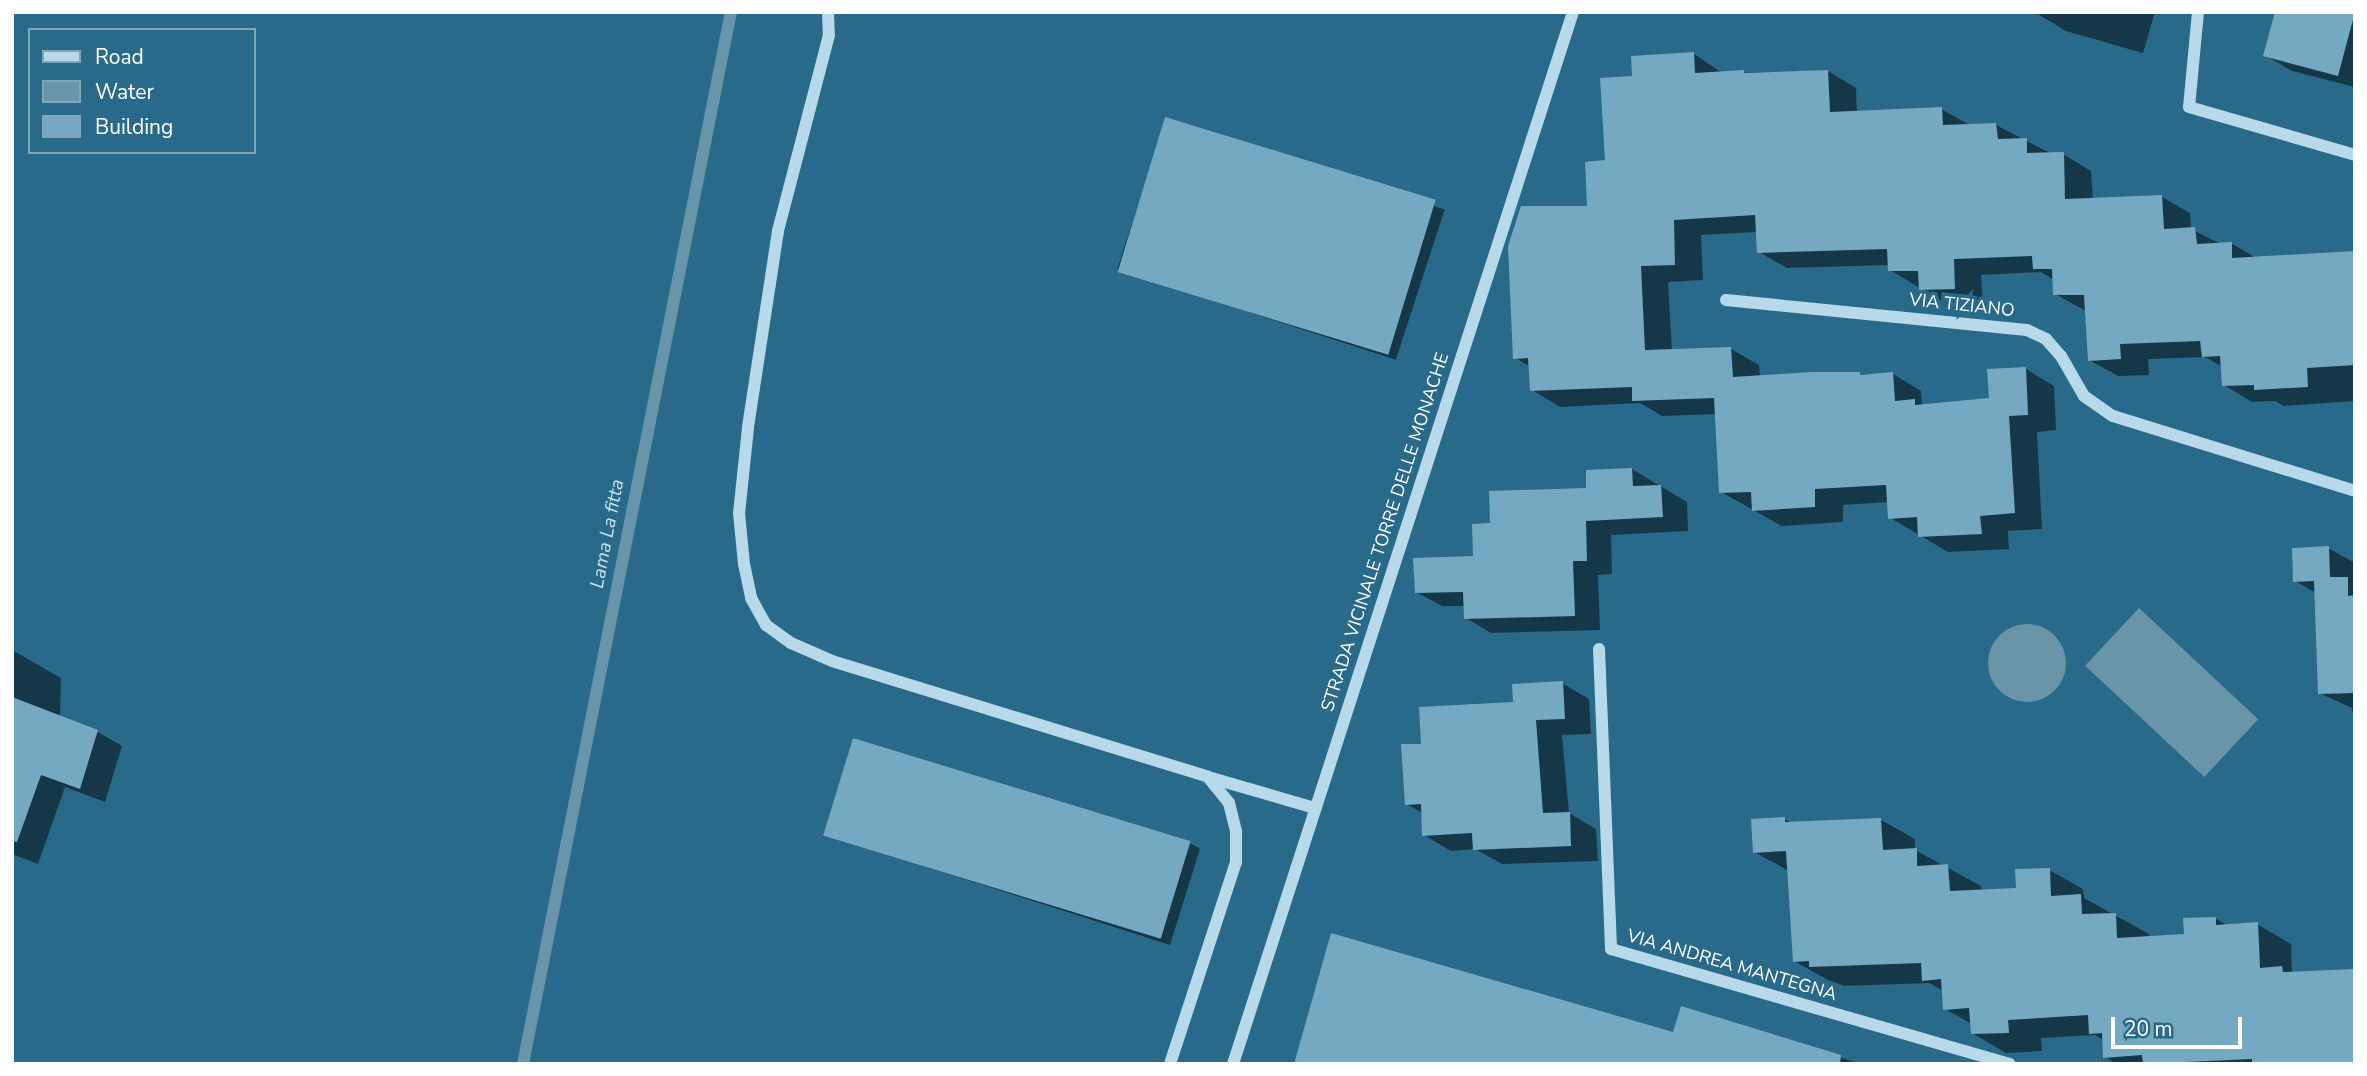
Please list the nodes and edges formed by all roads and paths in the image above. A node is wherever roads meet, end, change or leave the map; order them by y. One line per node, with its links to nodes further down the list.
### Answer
1 (828, 12): 8 (street)
2 (1573, 12): 9 (street, STRADA VICINALE TORRE DELLE MONACHE)
3 (2198, 12): 4 (street)
4 (2355, 155)
5 (1726, 300): 6 (street, VIA TIZIANO)
6 (2355, 491)
7 (1599, 649): 12 (street, VIA ANDREA MANTEGNA)
8 (1208, 777): 9 (street); 10 (street)
9 (1314, 808): 11 (street, STRADA VICINALE TORRE DELLE MONACHE)
10 (1170, 1064)
11 (1233, 1064)
12 (2010, 1064)

